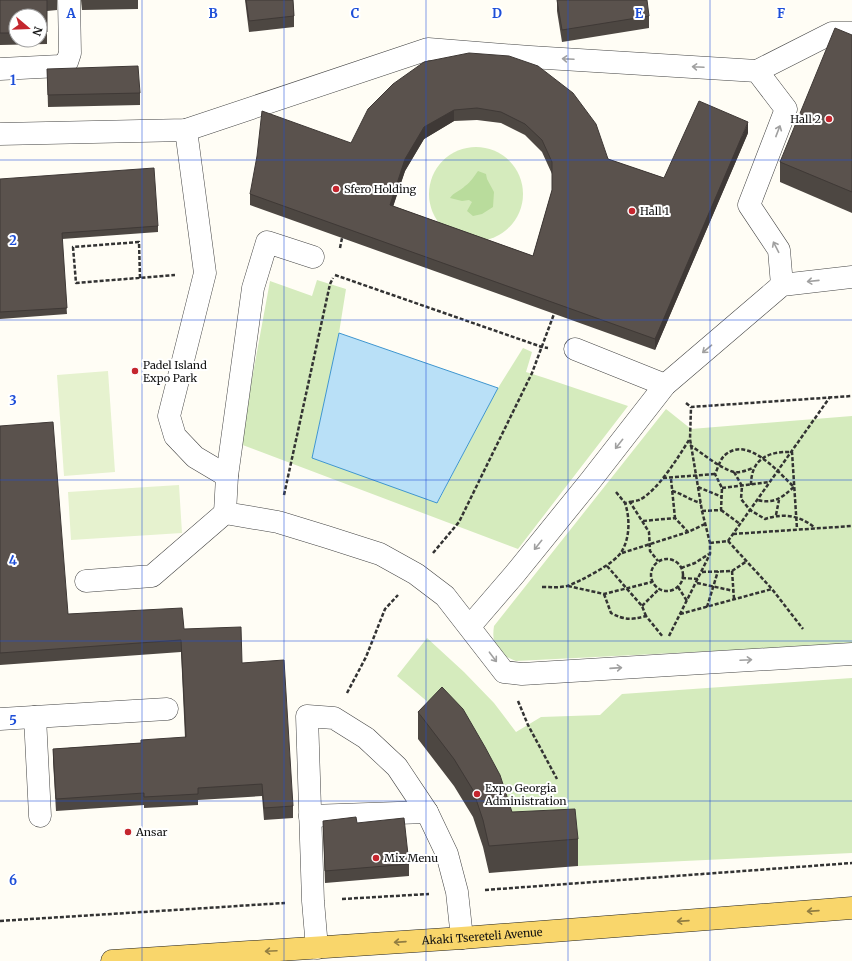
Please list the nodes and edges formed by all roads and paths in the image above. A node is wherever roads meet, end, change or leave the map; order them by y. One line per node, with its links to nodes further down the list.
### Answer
1 (69, 0): 3 (lane)
2 (852, 33): 4 (lane)
3 (0, 69)
4 (757, 71): 5 (lane, one-way to 5); 13 (lane, one-way to 4)
5 (186, 130): 6 (lane); 10 (lane)
6 (0, 134)
7 (342, 238): 8 (path)
8 (339, 253)
9 (313, 257): 29 (lane)
10 (205, 273): 12 (path); 29 (lane)
11 (852, 277): 13 (lane, one-way to 13)
12 (140, 278): 12 (path)
13 (782, 285): 17 (lane, one-way to 17)
14 (554, 314): 15 (path)
15 (542, 347): 16 (path); 55 (path); 75 (path)
16 (575, 349): 17 (lane)
17 (665, 385): 95 (lane, one-way to 95)
18 (852, 396): 19 (path)
19 (831, 397): 20 (path); 22 (path)
20 (690, 439): 21 (path); 31 (path)
21 (690, 445): 24 (path); 30 (path)
22 (792, 452): 23 (path); 27 (path); 37 (path)
23 (762, 458): 24 (path); 25 (path); 27 (path)
24 (719, 464): 26 (path); 28 (path)
25 (754, 468): 26 (path); 34 (path)
26 (734, 472): 35 (path)
27 (778, 472): 33 (path); 37 (path)
28 (715, 474): 30 (path); 38 (path)
29 (227, 476): 50 (lane)
30 (697, 476): 32 (path); 36 (path)
31 (662, 478): 32 (path); 44 (path)
32 (671, 479): 39 (path)
33 (770, 482): 34 (path); 43 (path)
34 (751, 485): 35 (path)
35 (742, 486): 38 (path); 48 (path)
36 (698, 487): 41 (path); 46 (path)
37 (794, 487): 42 (path); 52 (path)
38 (722, 488): 41 (path)
39 (672, 491): 46 (path); 53 (path)
40 (618, 492): 45 (path)
41 (722, 497): 47 (path)
42 (779, 499): 43 (path); 51 (path)
43 (757, 500): 48 (path)
44 (630, 502): 45 (path); 54 (path)
45 (626, 503): 66 (path)
46 (701, 503): 49 (path)
47 (721, 510): 49 (path); 57 (path)
48 (750, 510): 51 (path); 57 (path)
49 (702, 511): 56 (path)
50 (225, 513): 55 (lane); 77 (lane)
51 (776, 516): 52 (path)
52 (796, 517): 59 (path); 60 (path)
53 (675, 518): 54 (path); 61 (path)
54 (643, 521): 64 (path)
55 (278, 522): 75 (lane)
56 (705, 524): 61 (path); 65 (path)
57 (740, 524): 62 (path)
58 (852, 526): 59 (path)
59 (815, 528): 60 (path)
60 (797, 530): 62 (path)
61 (688, 532): 64 (path)
62 (733, 534): 63 (path)
63 (728, 541): 65 (path); 69 (path)
64 (650, 543): 66 (path); 68 (path)
65 (710, 543): 67 (path)
66 (621, 553): 70 (path)
67 (710, 554): 71 (path); 74 (path)
68 (658, 561): 71 (path); 79 (path)
69 (747, 561): 73 (path); 86 (path)
70 (607, 566): 81 (path); 84 (path)
71 (681, 568): 76 (path)
72 (718, 571): 73 (path); 74 (path); 83 (path)
73 (732, 571): 87 (path)
74 (702, 572): 78 (path)
75 (416, 574): 95 (lane); 101 (path)
76 (682, 578): 78 (path); 82 (path)
77 (86, 581)
78 (697, 581): 83 (path); 90 (path)
79 (652, 582): 84 (path); 85 (path)
80 (539, 586): 81 (path)
81 (568, 586): 88 (path)
82 (678, 587): 85 (path); 90 (path)
83 (712, 587): 87 (path); 92 (path)
84 (627, 589): 88 (path); 91 (path)
85 (659, 589): 91 (path)
86 (772, 589): 89 (path); 97 (path)
87 (734, 591): 89 (path)
88 (604, 594): 94 (path)
89 (734, 599): 92 (path)
90 (687, 600): 93 (path)
91 (642, 606): 94 (path)
92 (707, 607): 93 (path)
93 (680, 614): 94 (path)
94 (646, 616)
95 (470, 626): 98 (lane, one-way to 98)
96 (852, 654): 97 (lane)
97 (825, 656): 98 (lane, one-way to 97)
98 (504, 672): 103 (path)
99 (167, 709): 100 (lane)
100 (35, 717): 102 (lane); 105 (lane)
101 (334, 718): 104 (lane); 106 (lane)
102 (0, 719)
103 (557, 779)
104 (427, 812): 106 (lane); 108 (lane)
105 (40, 816)
106 (310, 816): 109 (lane)
107 (852, 908): 108 (main road, Akaki Tsereteli Avenue, one-way to 108)
108 (462, 938): 109 (main road, Akaki Tsereteli Avenue, one-way to 109)
109 (317, 948): 110 (main road, Akaki Tsereteli Avenue, one-way to 110)
110 (112, 961)

